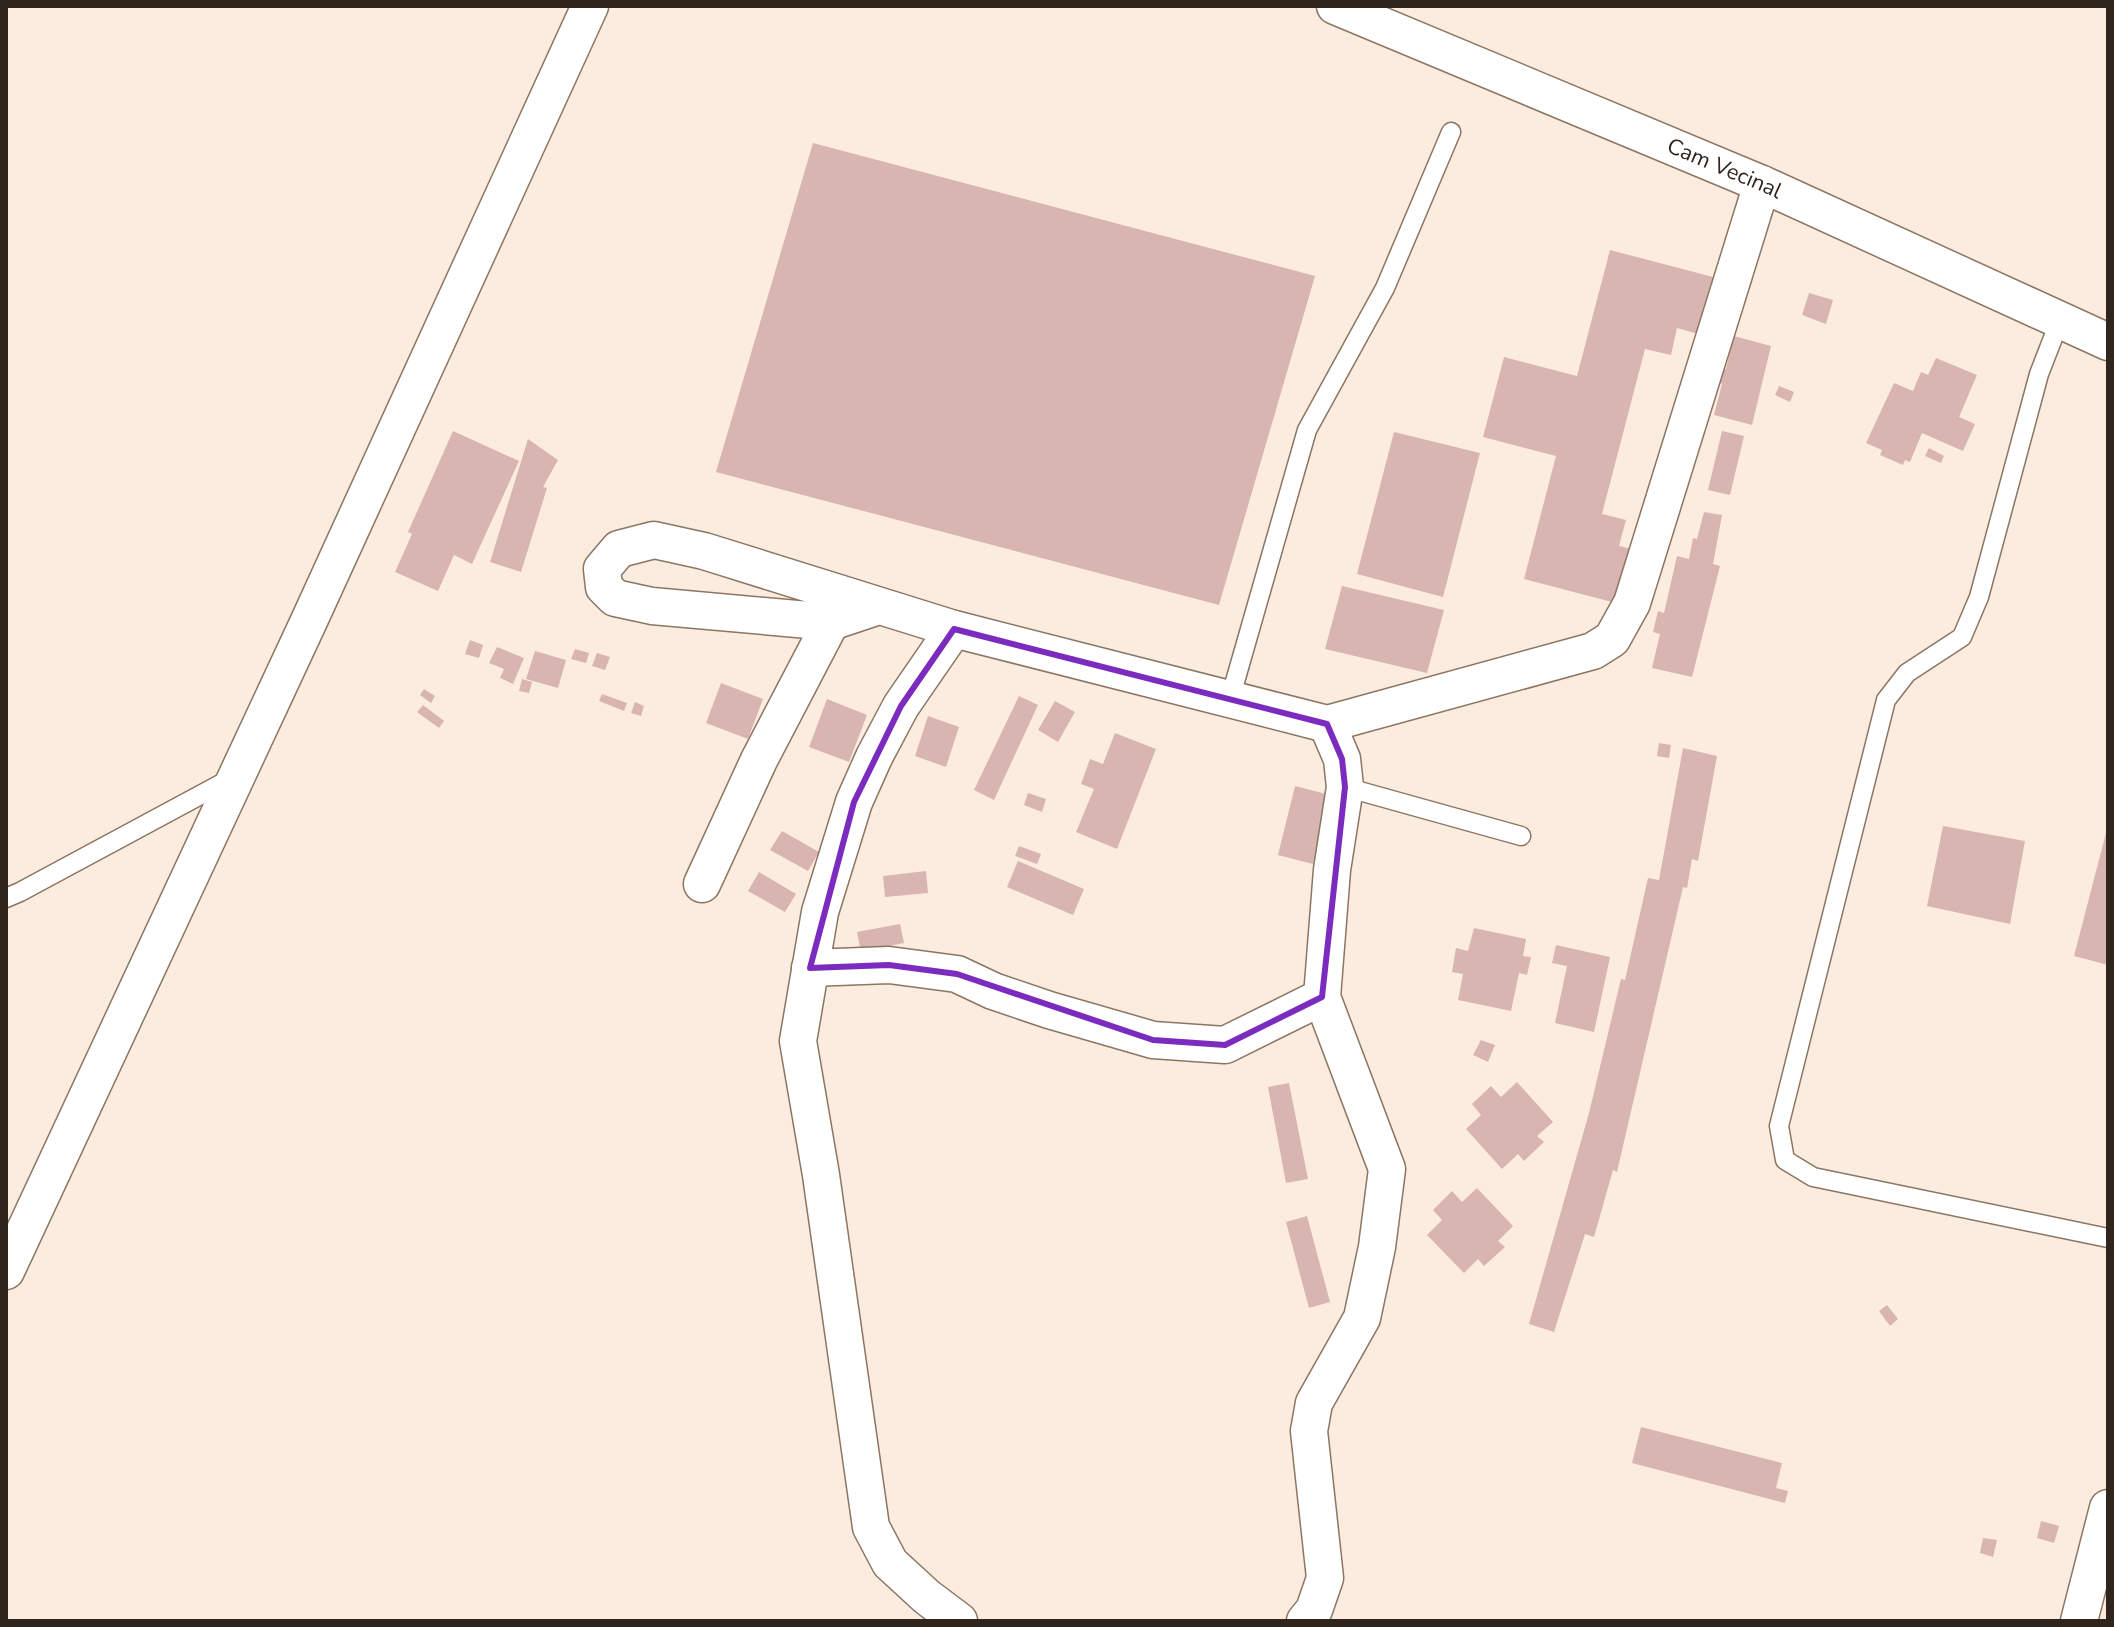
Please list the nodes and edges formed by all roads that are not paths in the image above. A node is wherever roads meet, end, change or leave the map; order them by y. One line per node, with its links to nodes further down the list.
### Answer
1 (590, 6): 12 (street)
2 (1335, 6): 4 (street, Cam Vecinal)
3 (1451, 132): 10 (lane)
4 (1762, 184): 5 (street, Cam Vecinal); 11 (street)
5 (2060, 320): 6 (street, Cam Vecinal); 19 (lane)
6 (2108, 342)
7 (879, 606): 8 (street); 8 (street); 9 (street)
8 (831, 622): 15 (street)
9 (954, 629): 10 (street); 17 (street)
10 (1230, 699): 11 (street)
11 (1327, 724): 13 (street)
12 (236, 775): 16 (lane); 20 (street)
13 (1345, 787): 14 (lane); 18 (street)
14 (1521, 836)
15 (702, 884)
16 (6, 898)
17 (810, 968): 18 (street); 22 (street)
18 (1322, 997): 23 (street)
19 (2108, 1238)
20 (6, 1271)
21 (2108, 1508): 24 (street)
22 (959, 1621)
23 (1305, 1621)
24 (2079, 1621)

